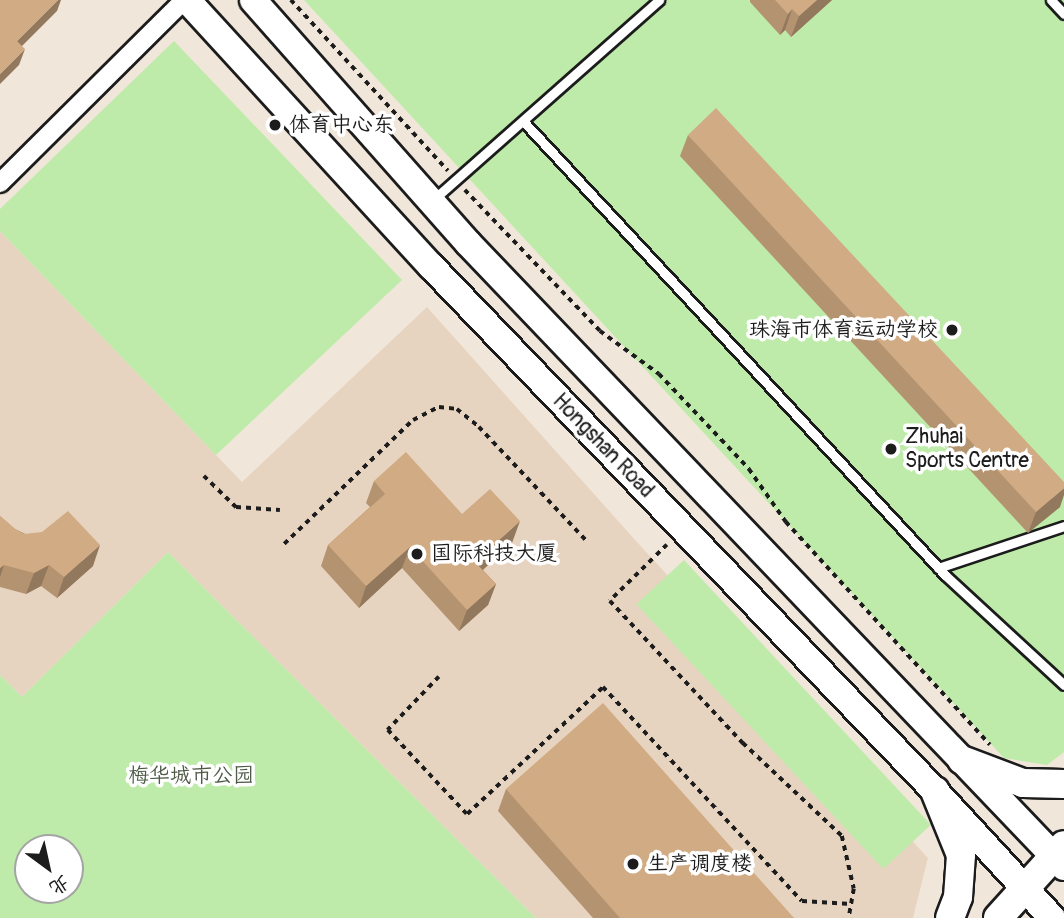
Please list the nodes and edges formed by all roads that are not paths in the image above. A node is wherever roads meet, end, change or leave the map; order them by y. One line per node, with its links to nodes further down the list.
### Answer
1 (185, 0): 7 (street); 14 (main road, Hongshan Road)
2 (253, 0): 8 (main road, Hongshan Road)
3 (659, 0): 6 (lane)
4 (1051, 0): 5 (lane)
5 (1064, 14)
6 (523, 121): 8 (lane); 10 (lane)
7 (0, 183)
8 (431, 201): 12 (main road, Hongshan Road)
9 (1064, 526): 10 (lane)
10 (938, 568): 11 (lane)
11 (1064, 685)
12 (962, 760): 13 (main road); 15 (main road, Hongshan Road)
13 (1064, 784)
14 (935, 791): 16 (main road, Hongshan Road); 17 (main road)
15 (1061, 856): 16 (main road)
16 (1026, 886): 18 (main road); 19 (main road, Hongshan Road)
17 (950, 918)
18 (998, 918)
19 (1052, 918)

